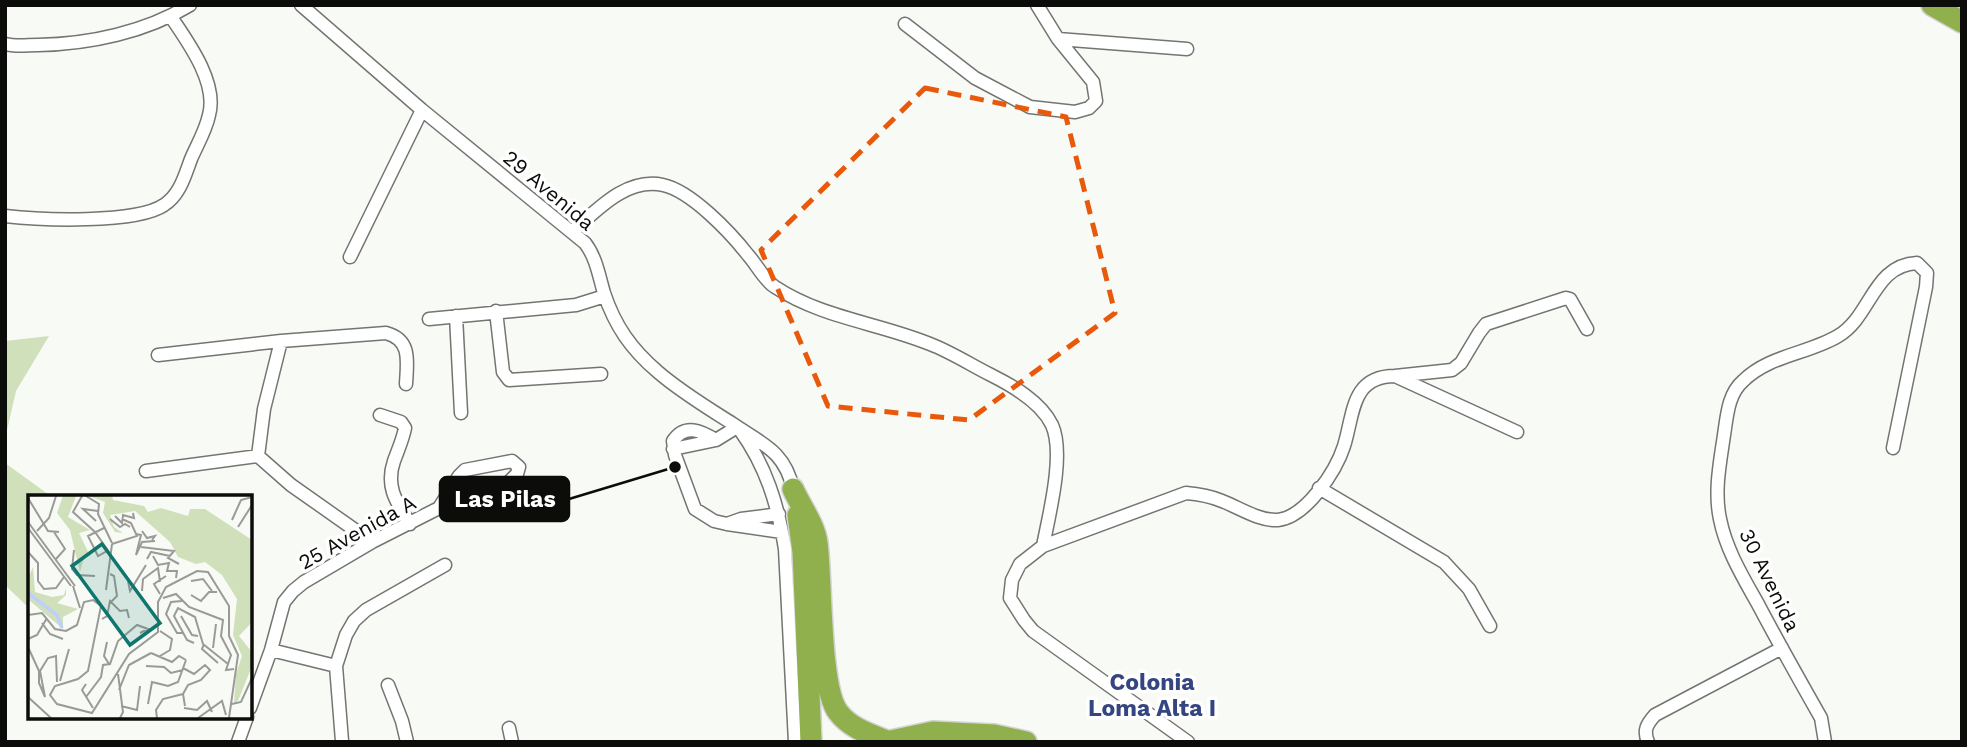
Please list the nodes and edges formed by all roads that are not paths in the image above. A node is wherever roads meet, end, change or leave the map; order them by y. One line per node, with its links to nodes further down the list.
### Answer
1 (190, 5): 5 (street)
2 (301, 5): 11 (street, 29 Avenida)
3 (1037, 5): 8 (street)
4 (1932, 5): 6 (highway)
5 (171, 17): 9 (street); 12 (street)
6 (1962, 22)
7 (905, 24): 8 (street)
8 (1058, 39): 10 (street)
9 (5, 44)
10 (1187, 49)
11 (422, 110): 13 (street, 29 Avenida); 14 (street)
12 (5, 216)
13 (572, 232): 15 (street, 29 Avenida); 40 (street)
14 (350, 257)
15 (605, 296): 16 (street); 27 (street, 29 Avenida)
16 (496, 312): 17 (street); 22 (street)
17 (456, 316): 18 (street); 25 (street)
18 (429, 319)
19 (1587, 329): 23 (street)
20 (281, 341): 21 (street); 24 (street); 30 (street)
21 (158, 355)
22 (600, 374)
23 (1395, 376): 28 (street); 32 (street)
24 (406, 384)
25 (461, 413)
26 (380, 415): 36 (street)
27 (737, 427): 33 (street, 29 Avenida); 35 (street, 29 Avenida); 37 (street)
28 (1517, 432)
29 (1893, 448): 43 (street, 30 Avenida)
30 (258, 456): 31 (street); 39 (street)
31 (146, 471)
32 (1319, 488): 40 (street); 42 (street)
33 (793, 489): 55 (highway); 56 (highway)
34 (439, 508): 34 (street); 36 (street, 25 Avenida A)
35 (779, 513): 37 (street); 38 (street, 29 Avenida)
36 (410, 524): 39 (street, 25 Avenida A)
37 (727, 524): 38 (street)
38 (782, 532): 54 (street, 29 Avenida)
39 (372, 542): 44 (street, 25 Avenida A)
40 (1043, 546): 58 (street)
41 (446, 565): 45 (street)
42 (1490, 626)
43 (1782, 648): 59 (street); 60 (street, 30 Avenida)
44 (271, 650): 45 (street); 47 (street, 25 Avenida A)
45 (336, 666): 50 (street)
46 (388, 685): 52 (street)
47 (252, 702)
48 (246, 719): 51 (street)
49 (509, 728): 53 (street)
50 (342, 741)
51 (238, 742)
52 (407, 742)
53 (512, 742)
54 (795, 742)
55 (811, 742)
56 (887, 742): 57 (highway)
57 (1026, 742)
58 (1188, 742)
59 (1648, 742)
60 (1825, 742)

